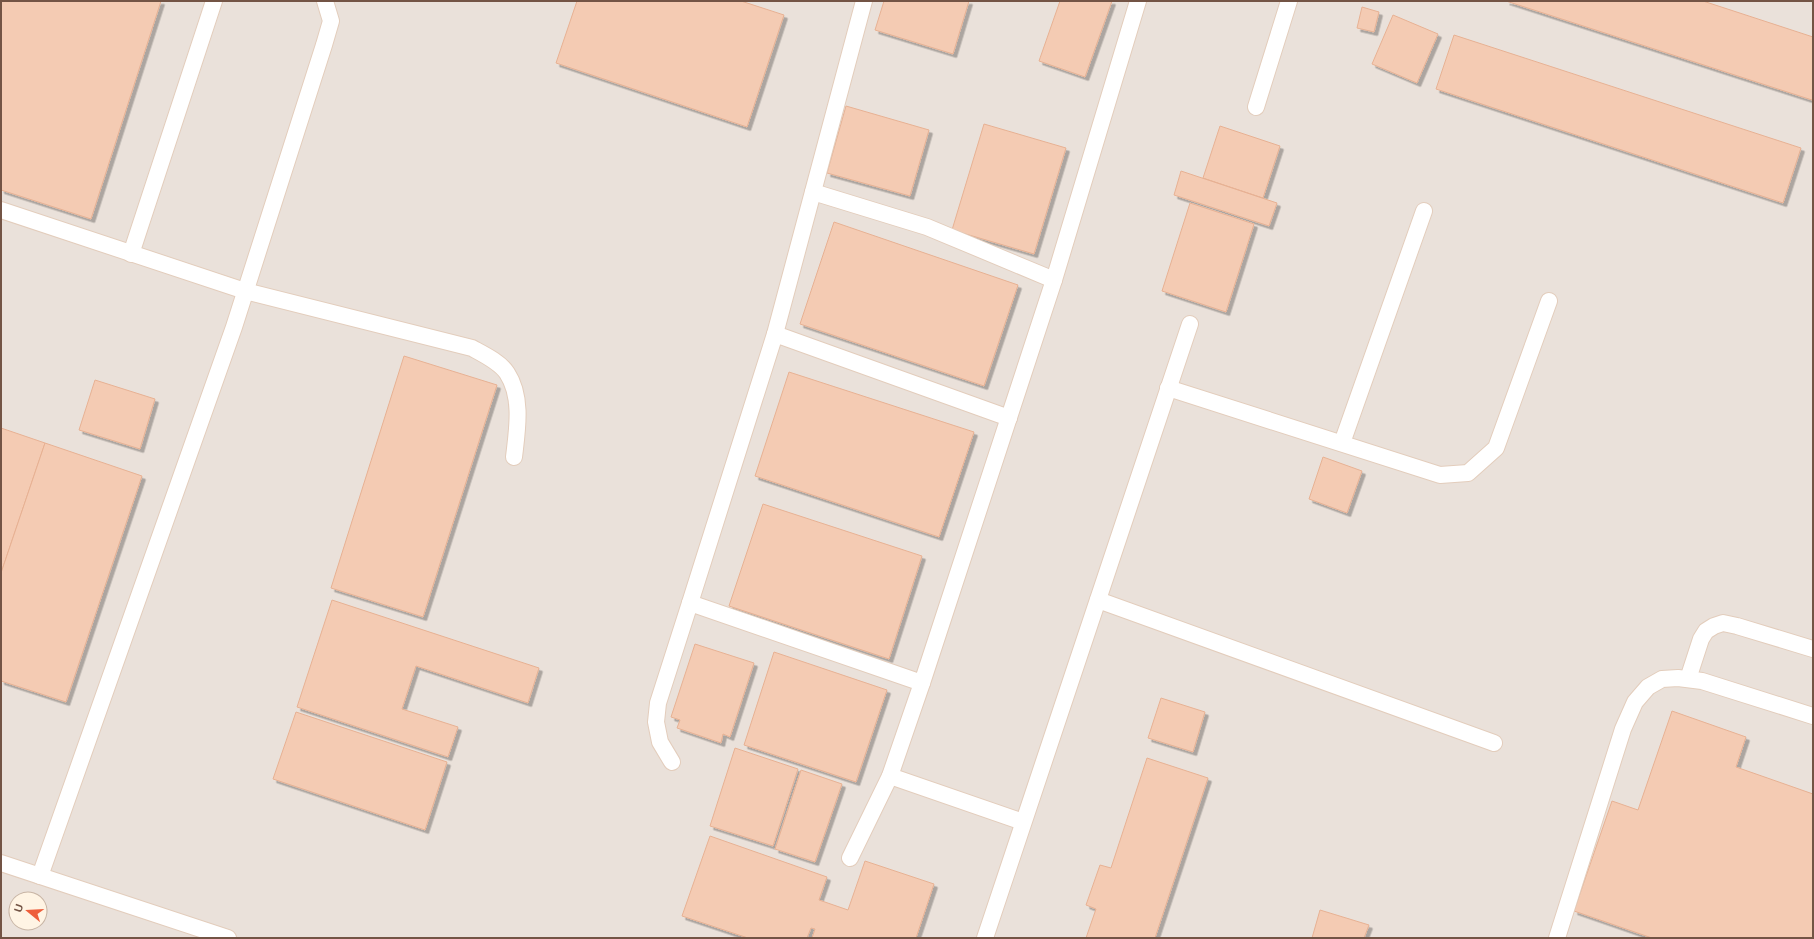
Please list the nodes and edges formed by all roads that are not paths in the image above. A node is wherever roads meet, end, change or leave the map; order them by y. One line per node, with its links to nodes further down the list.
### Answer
1 (214, 1): 10 (lane)
2 (325, 1): 12 (lane)
3 (864, 1): 7 (lane)
4 (1138, 1): 11 (lane)
5 (1289, 1): 6 (lane)
6 (1256, 107)
7 (813, 192): 11 (lane); 15 (lane)
8 (1, 210): 10 (lane)
9 (1424, 211): 18 (lane)
10 (131, 254): 12 (lane)
11 (1054, 280): 17 (lane)
12 (245, 291): 19 (lane); 32 (lane)
13 (1549, 301): 18 (lane)
14 (1190, 324): 16 (lane)
15 (775, 334): 17 (lane); 21 (lane)
16 (1168, 388): 18 (lane); 20 (lane)
17 (1009, 418): 24 (lane)
18 (1342, 443)
19 (514, 457)
20 (1098, 600): 26 (lane); 29 (lane)
21 (690, 603): 24 (lane); 27 (lane)
22 (1813, 649): 23 (lane)
23 (1688, 679): 25 (lane); 35 (lane)
24 (922, 683): 28 (lane)
25 (1813, 716)
26 (1494, 743)
27 (672, 762)
28 (890, 776): 29 (lane); 30 (lane)
29 (1023, 822): 34 (lane)
30 (850, 858)
31 (1, 863): 32 (lane)
32 (40, 876): 33 (lane)
33 (228, 938)
34 (984, 938)
35 (1557, 938)

